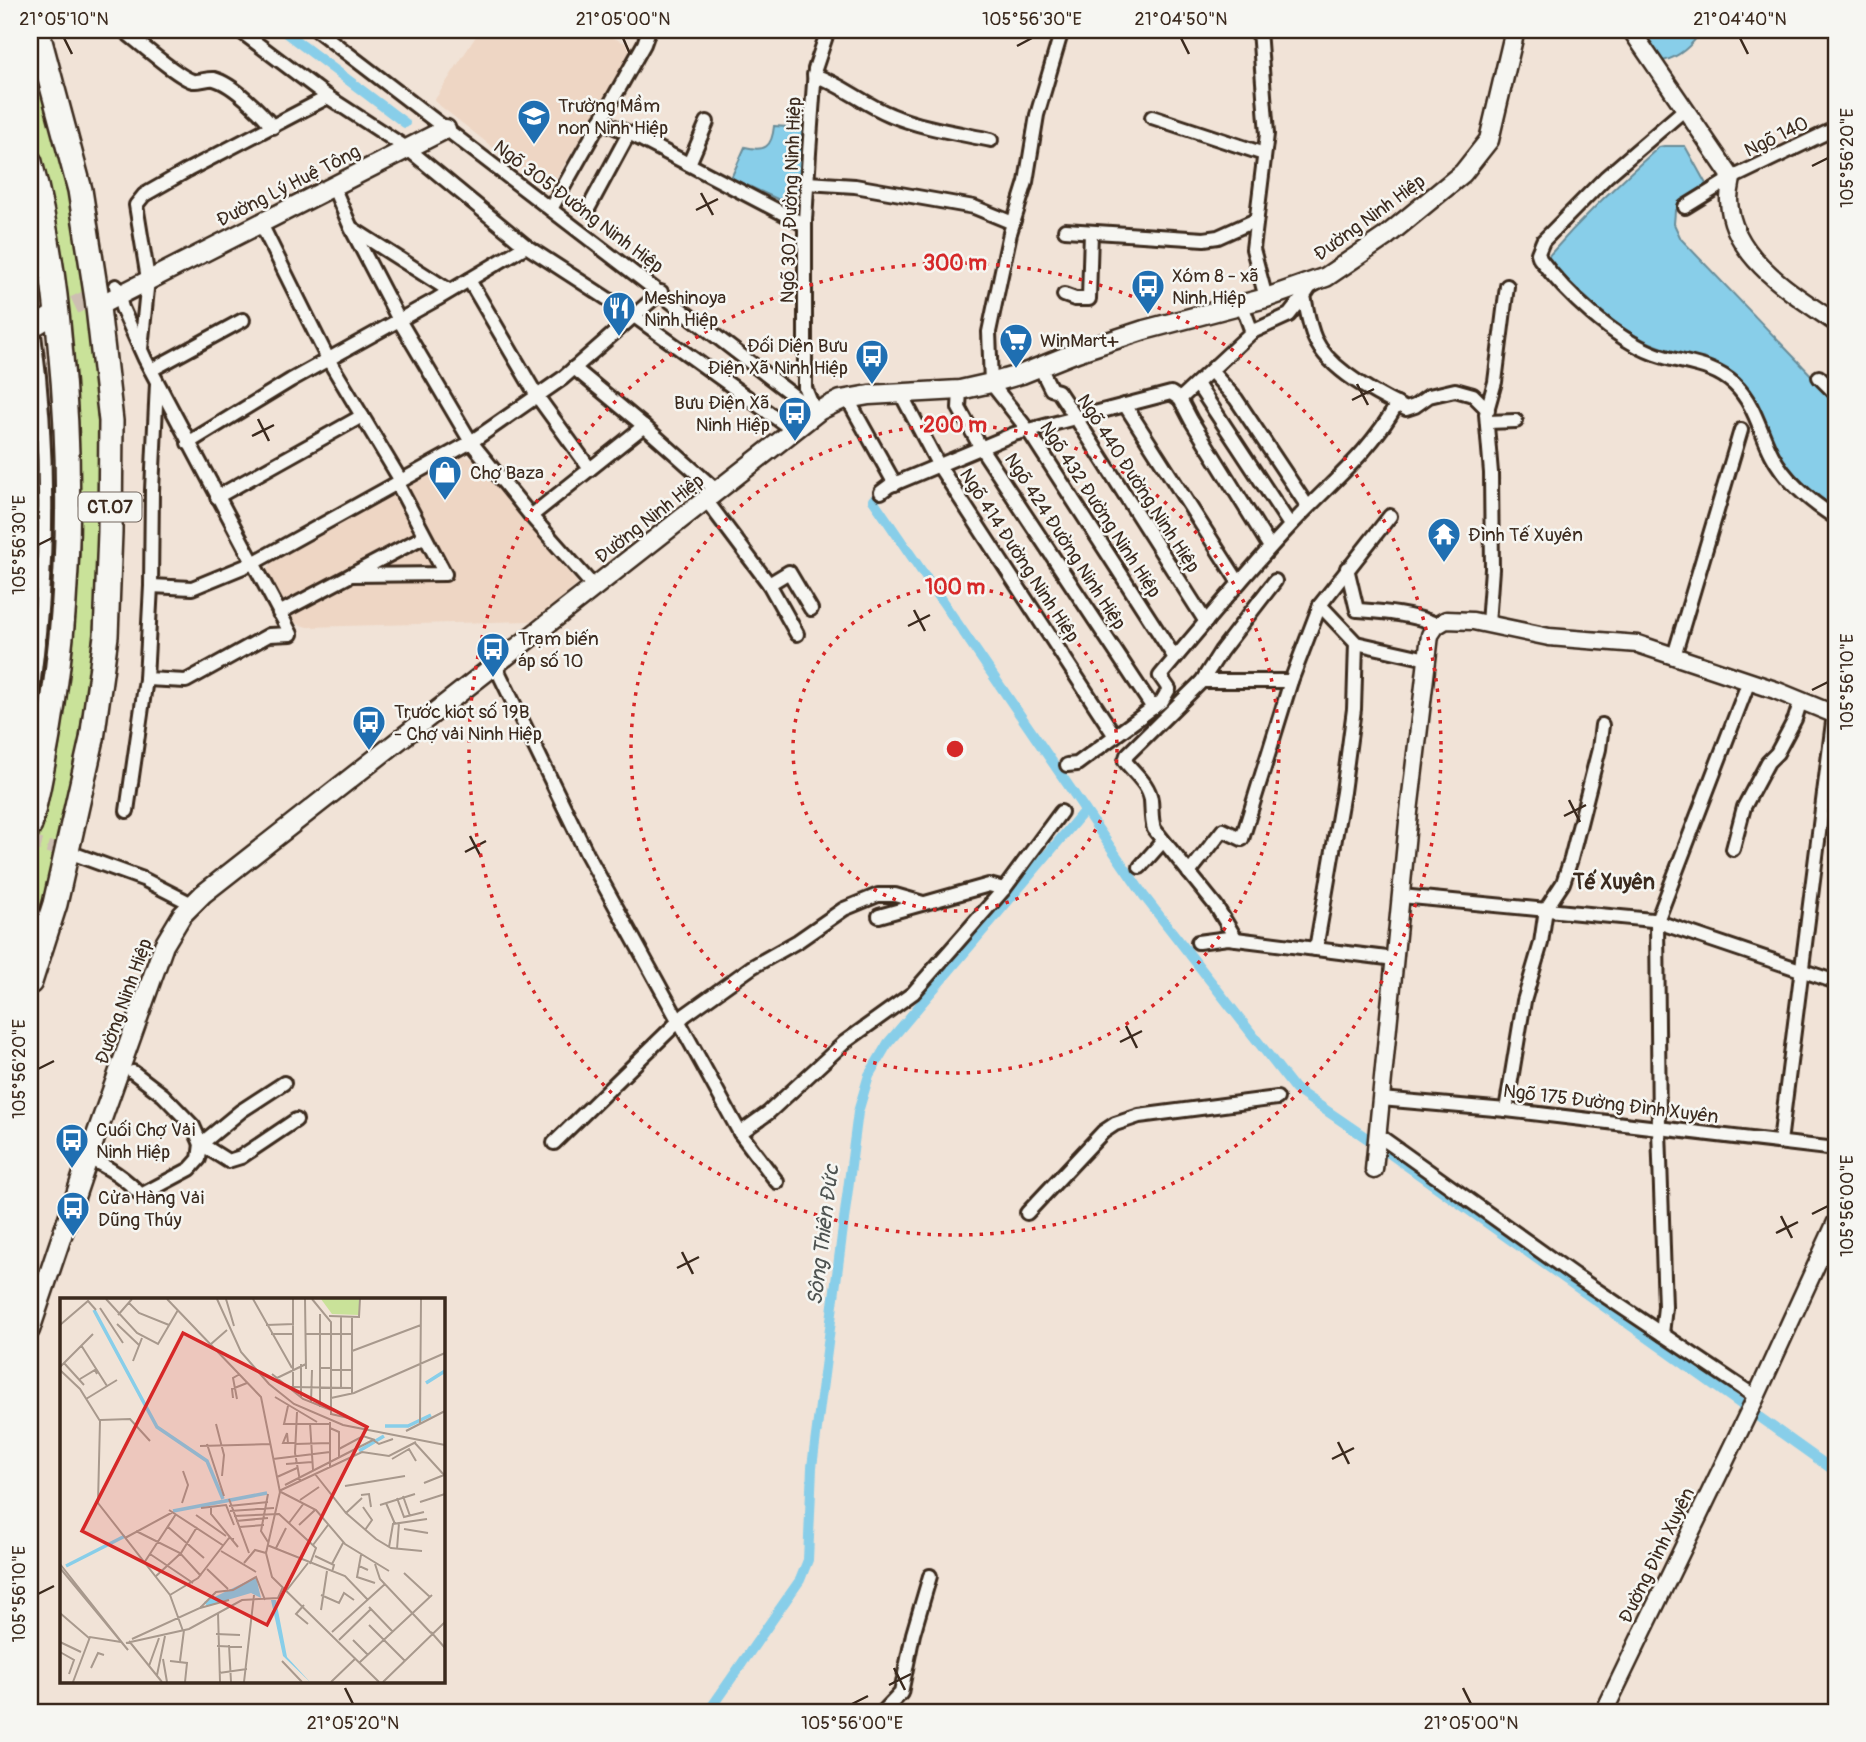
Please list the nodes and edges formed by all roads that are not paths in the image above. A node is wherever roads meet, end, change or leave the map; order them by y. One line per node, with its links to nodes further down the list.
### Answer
1 (37, 30): 155 (highway, CT.07)
2 (123, 30): 17 (street)
3 (239, 30): 12 (street)
4 (317, 30): 19 (street, Ngõ 305 Đường Ninh Hiệp)
5 (649, 30): 15 (street)
6 (828, 30): 11 (street, Ngõ 307 Đường Ninh Hiệp)
7 (1062, 30): 34 (street)
8 (1259, 30): 23 (street)
9 (1516, 30): 40 (main road, Đường Ninh Hiệp)
10 (1631, 30): 13 (street)
11 (814, 75): 21 (street); 27 (street, Ngõ 307 Đường Ninh Hiệp)
12 (328, 97): 17 (street); 22 (street)
13 (1685, 109): 26 (street); 99 (street)
14 (1152, 117): 23 (street)
15 (600, 121): 20 (street); 30 (street)
16 (707, 122): 25 (street)
17 (273, 127): 41 (street)
18 (1836, 128): 26 (street, Ngõ 140)
19 (446, 129): 22 (main road, Đường Lý Huệ Tông); 30 (street, Ngõ 305 Đường Ninh Hiệp)
20 (629, 133): 25 (street); 31 (street)
21 (991, 140)
22 (408, 149): 28 (main road, Đường Lý Huệ Tông); 39 (street)
23 (1264, 154): 32 (street)
24 (30, 163): 137 (highway, CT.07)
25 (689, 164): 35 (street)
26 (1732, 178): 29 (street, Ngõ 140); 55 (street)
27 (807, 183): 34 (street); 35 (street, Ngõ 307 Đường Ninh Hiệp)
28 (333, 186): 33 (main road, Đường Lý Huệ Tông); 36 (street)
29 (1685, 207)
30 (551, 209): 45 (street, Ngõ 305 Đường Ninh Hiệp)
31 (588, 209)
32 (1256, 220): 38 (street); 49 (street)
33 (260, 222): 41 (main road, Đường Lý Huệ Tông); 59 (street)
34 (1013, 223): 65 (street)
35 (806, 225): 75 (street, Ngõ 307 Đường Ninh Hiệp)
36 (351, 228): 44 (street); 54 (street)
37 (1065, 230): 38 (street)
38 (1091, 232): 47 (street)
39 (526, 246): 42 (street); 52 (street)
40 (1326, 277): 48 (street); 49 (main road, Đường Ninh Hiệp)
41 (148, 279): 46 (main road, Đường Lý Huệ Tông); 58 (street)
42 (469, 280): 44 (street); 70 (street)
43 (1507, 286): 77 (street)
44 (450, 292): 54 (street)
45 (661, 292): 52 (street); 75 (street, Ngõ 305 Đường Ninh Hiệp)
46 (110, 294): 58 (street)
47 (1064, 295)
48 (1304, 296): 57 (street); 74 (street)
49 (1266, 298): 50 (main road, Đường Ninh Hiệp)
50 (1242, 304): 57 (street); 60 (main road, Đường Ninh Hiệp)
51 (30, 308): 56 (street)
52 (634, 316): 61 (street); 83 (street)
53 (243, 320): 63 (street)
54 (399, 320): 59 (street); 85 (street)
55 (1836, 323)
56 (39, 328): 130 (street)
57 (1252, 332): 62 (street)
58 (141, 349): 63 (street)
59 (328, 359): 76 (street); 86 (street)
60 (1040, 367): 65 (main road, Đường Ninh Hiệp); 78 (street, Ngõ 440 Đường Ninh Hiệp)
61 (574, 368): 70 (street); 80 (street)
62 (1211, 371): 66 (street); 95 (street)
63 (154, 375): 86 (street); 109 (street)
64 (1819, 377): 69 (street)
65 (991, 383): 67 (main road, Đường Ninh Hiệp); 81 (street, Ngõ 432 Đường Ninh Hiệp)
66 (1197, 384): 72 (street); 100 (street)
67 (960, 390): 68 (main road, Đường Ninh Hiệp); 87 (street, Ngõ 424 Đường Ninh Hiệp)
68 (900, 392): 71 (main road, Đường Ninh Hiệp); 88 (street, Ngõ 414 Đường Ninh Hiệp)
69 (1836, 394)
70 (537, 396): 85 (street); 89 (street)
71 (847, 398): 75 (main road, Đường Ninh Hiệp); 91 (street)
72 (1180, 399): 73 (street); 102 (street)
73 (1125, 405): 78 (street); 107 (street)
74 (1401, 407): 77 (street); 95 (street)
75 (816, 414): 83 (main road, Đường Ninh Hiệp)
76 (362, 416): 90 (street); 94 (street)
77 (1487, 416): 79 (street); 116 (street)
78 (1076, 418): 81 (street); 115 (street, Ngõ 440 Đường Ninh Hiệp)
79 (1516, 421)
80 (644, 426): 89 (street); 93 (street)
81 (1028, 430): 87 (street); 121 (street, Ngõ 432 Đường Ninh Hiệp)
82 (1741, 430): 120 (street)
83 (794, 431): 93 (main road, Đường Ninh Hiệp)
84 (30, 435): 96 (street)
85 (471, 442): 90 (street); 97 (street)
86 (188, 443): 94 (street)
87 (981, 448): 88 (street); 129 (street, Ngõ 424 Đường Ninh Hiệp)
88 (939, 466): 91 (street); 133 (street, Ngõ 414 Đường Ninh Hiệp)
89 (590, 469): 97 (street)
90 (399, 482): 101 (street); 103 (street)
91 (895, 484): 92 (street)
92 (881, 492)
93 (712, 496): 108 (street); 110 (main road, Đường Ninh Hiệp)
94 (217, 497): 103 (street)
95 (1308, 507): 100 (street)
96 (30, 514): 111 (street)
97 (531, 516): 110 (street)
98 (1390, 516): 104 (street)
99 (1836, 518)
100 (1290, 526): 102 (street)
101 (425, 536): 105 (street); 105 (street)
102 (1270, 547): 107 (street)
103 (253, 564): 109 (street); 114 (street)
104 (1347, 568): 112 (street); 117 (street)
105 (351, 575): 114 (street)
106 (1275, 581): 125 (street)
107 (1239, 583): 115 (street)
108 (769, 584): 113 (street); 118 (street)
109 (151, 586): 124 (street)
110 (594, 587): 123 (main road, Đường Ninh Hiệp)
111 (30, 595)
112 (1320, 605): 119 (street); 126 (street)
113 (811, 609)
114 (279, 613): 124 (street)
115 (1206, 622): 121 (street)
116 (1488, 624): 117 (street); 120 (street)
117 (1438, 625): 122 (street)
118 (797, 634)
119 (1356, 643): 122 (street); 152 (street)
120 (1674, 656): 127 (street)
121 (1175, 658): 129 (street)
122 (1427, 659): 144 (street)
123 (495, 665): 146 (main road, Đường Ninh Hiệp); 157 (street)
124 (146, 679): 135 (street)
125 (1202, 681): 126 (street); 138 (street)
126 (1291, 681): 142 (street)
127 (1749, 681): 128 (street); 149 (street)
128 (1801, 700): 131 (street); 139 (street)
129 (1153, 708): 133 (street)
130 (30, 709)
131 (1836, 715): 154 (street)
132 (1602, 725): 147 (street)
133 (1115, 736): 134 (street)
134 (1067, 765)
135 (127, 811)
136 (1061, 812): 143 (street)
137 (30, 825)
138 (1163, 841): 141 (street); 142 (street)
139 (1733, 849)
140 (77, 855): 146 (street)
141 (1140, 867)
142 (1189, 873): 150 (street)
143 (1004, 889): 145 (street); 165 (street)
144 (1401, 896): 147 (street); 153 (street)
145 (923, 903): 148 (street); 157 (street)
146 (192, 904): 171 (main road, Đường Ninh Hiệp)
147 (1546, 909): 149 (street); 162 (street)
148 (879, 916)
149 (1657, 921): 154 (street); 164 (street)
150 (1236, 939): 151 (street); 152 (street)
151 (1198, 942)
152 (1316, 949): 153 (street)
153 (1395, 959): 161 (street)
154 (1804, 971): 156 (street); 167 (street)
155 (30, 982)
156 (1836, 982)
157 (679, 1021): 165 (street); 168 (street)
158 (133, 1072): 169 (street)
159 (284, 1083): 169 (street)
160 (1277, 1098): 174 (street)
161 (1381, 1099): 162 (street, Ngõ 175 Đường Đình Xuyên); 166 (street)
162 (1506, 1110): 164 (street, Ngõ 175 Đường Đình Xuyên)
163 (296, 1120): 169 (street)
164 (1659, 1130): 167 (street, Ngõ 175 Đường Đình Xuyên); 177 (street)
165 (740, 1133): 173 (street)
166 (1378, 1135): 172 (street); 177 (street)
167 (1780, 1142): 170 (street, Ngõ 175 Đường Đình Xuyên)
168 (554, 1143)
169 (201, 1144): 171 (street)
170 (1836, 1149)
171 (88, 1158): 176 (main road, Đường Ninh Hiệp)
172 (1374, 1170)
173 (777, 1182)
174 (1027, 1213)
175 (1836, 1222): 178 (street, Đường Đình Xuyên)
176 (30, 1330)
177 (1662, 1334): 178 (street)
178 (1752, 1405): 181 (street, Đường Đình Xuyên)
179 (930, 1576): 180 (street)
180 (883, 1712)
181 (1604, 1712)

